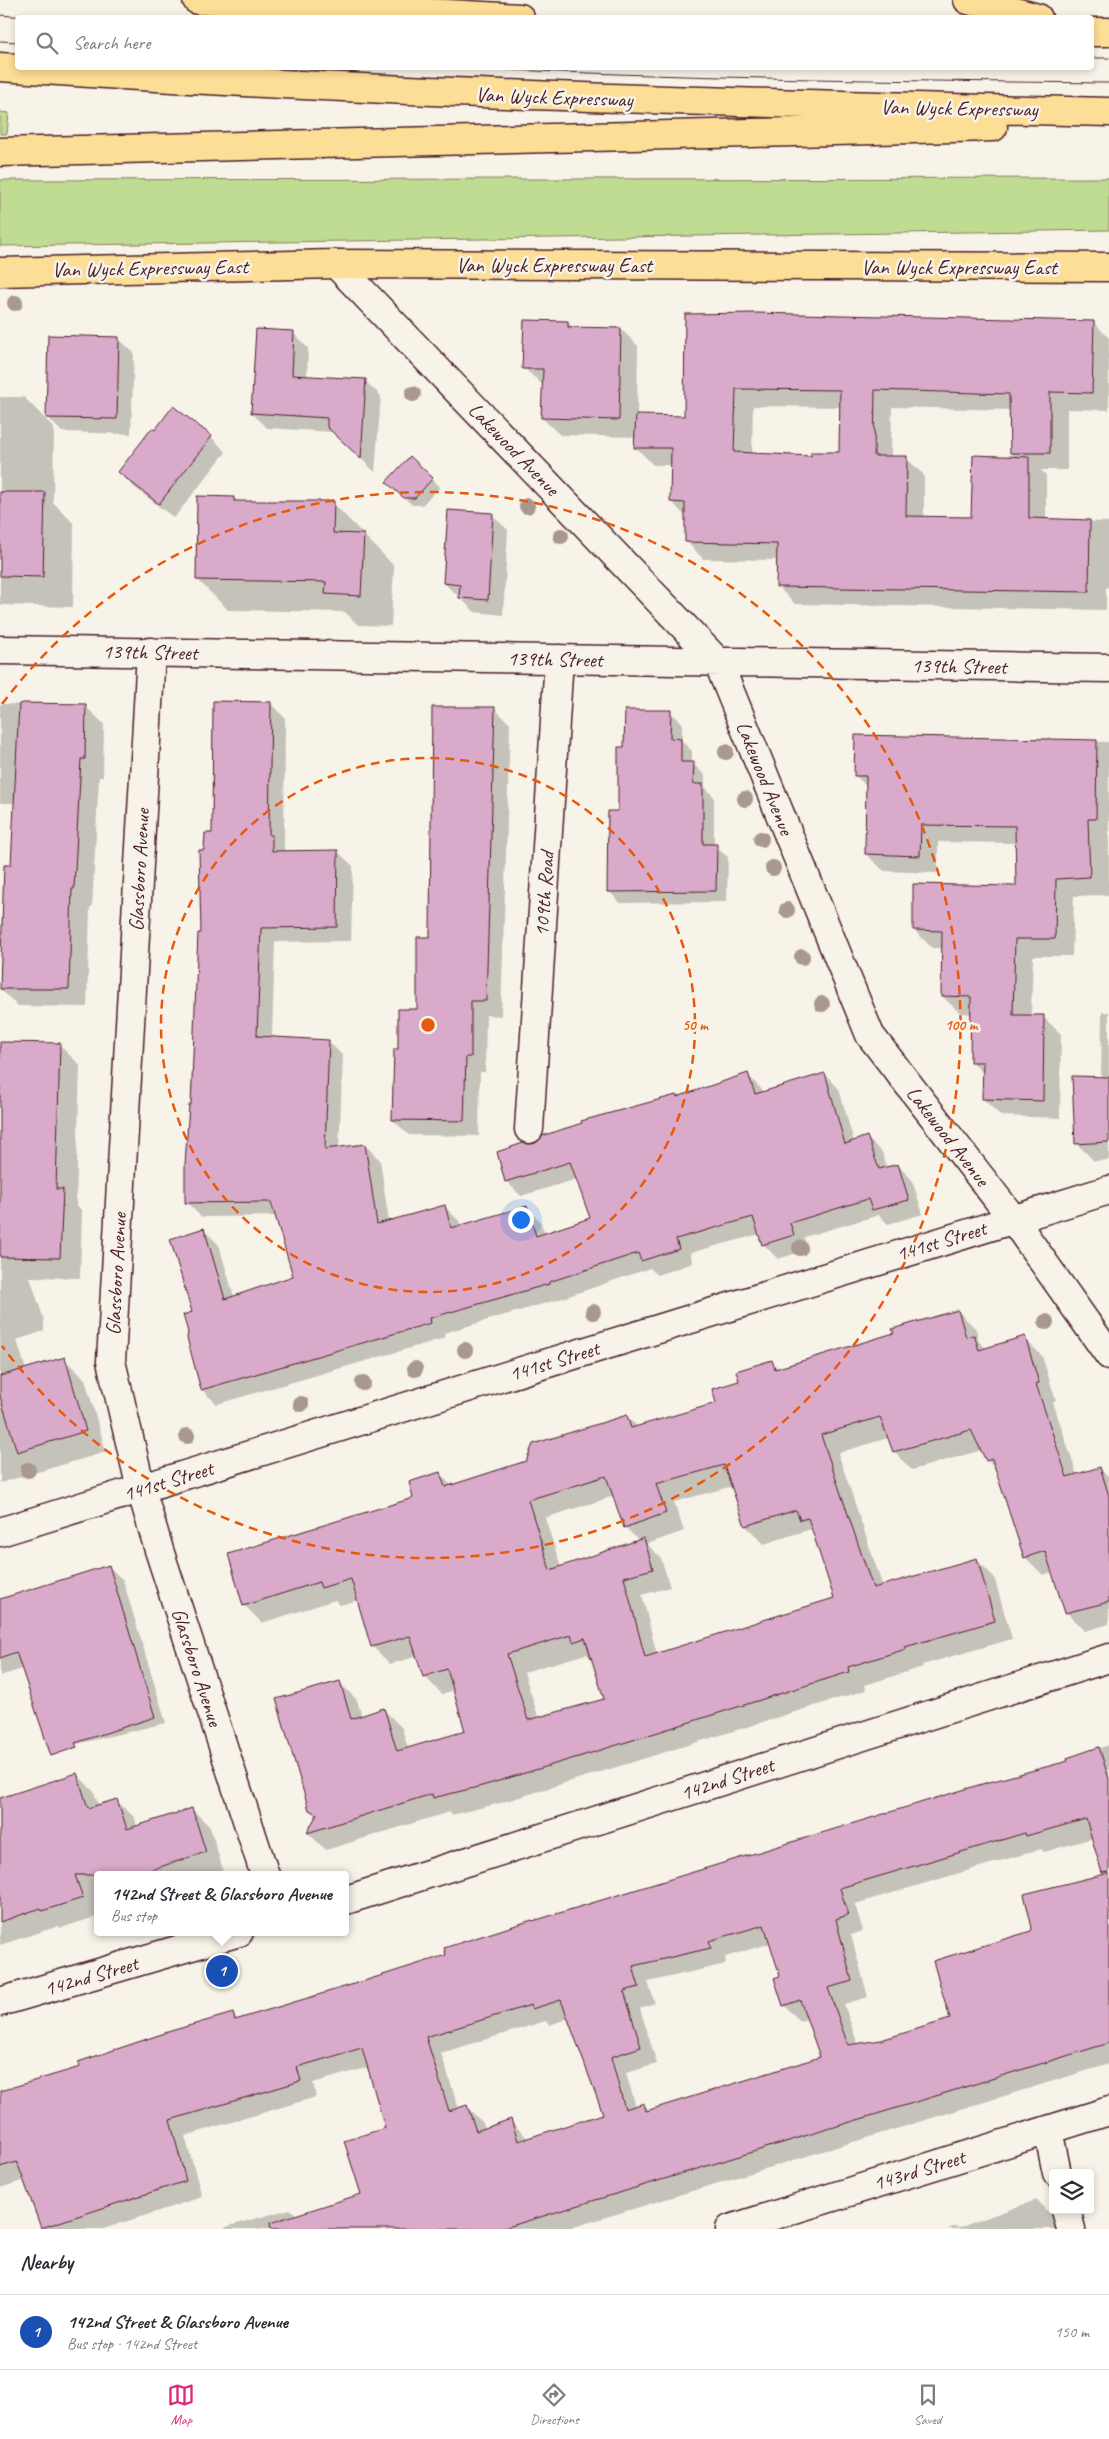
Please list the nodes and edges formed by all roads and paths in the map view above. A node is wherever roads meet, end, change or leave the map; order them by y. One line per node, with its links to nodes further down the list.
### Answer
1 (197, 0): 3 (main road)
2 (968, 0): 4 (main road)
3 (466, 15)
4 (1026, 15)
5 (0, 67): 6 (main road, Van Wyck Expressway)
6 (15, 68)
7 (42, 70): 8 (main road, Van Wyck Expressway)
8 (1109, 112)
9 (1109, 124): 10 (main road)
10 (0, 152)
11 (336, 264): 12 (main road, Van Wyck Expressway East); 13 (main road, Van Wyck Expressway East); 17 (street, Lakewood Avenue)
12 (1109, 267)
13 (0, 272)
14 (0, 650): 15 (street, 139th Street)
15 (151, 652): 16 (street, 139th Street); 23 (street, Glassboro Avenue)
16 (559, 659): 17 (street, 139th Street); 19 (street, 109th Road)
17 (718, 662): 18 (street, 139th Street); 21 (street, Lakewood Avenue)
18 (1109, 668)
19 (529, 1129)
20 (1109, 1190): 21 (street, 141st Street)
21 (1013, 1219): 22 (street, Lakewood Avenue); 23 (street, 141st Street)
22 (1109, 1355)
23 (141, 1489): 24 (street, 141st Street); 26 (street, Glassboro Avenue)
24 (0, 1532)
25 (1109, 1658): 27 (street, 142nd Street)
26 (265, 1871)
27 (349, 1899)
28 (225, 1936): 29 (street, 142nd Street)
29 (0, 2002)
30 (1109, 2112): 31 (street, 143rd Street)
31 (1048, 2130): 32 (street); 34 (street, 143rd Street)
32 (1056, 2169)
33 (1067, 2214): 35 (street)
34 (730, 2229)
35 (1071, 2229)

